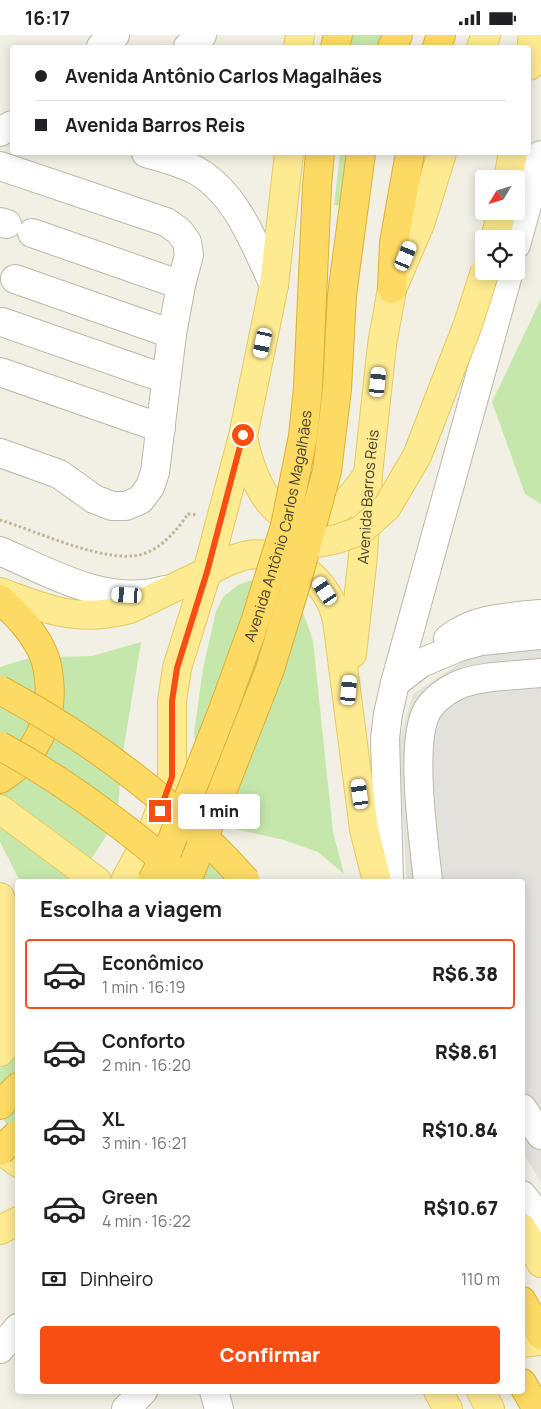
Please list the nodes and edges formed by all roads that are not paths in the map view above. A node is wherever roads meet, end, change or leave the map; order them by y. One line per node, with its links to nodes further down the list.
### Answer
1 (115, 35): 4 (street)
2 (202, 35): 5 (street)
3 (533, 35): 6 (main road)
4 (103, 45)
5 (190, 45)
6 (531, 50)
7 (153, 155): 23 (street)
8 (289, 155): 23 (main road)
9 (320, 155): 52 (highway, Avenida Antônio Carlos Magalhães, bridge)
10 (361, 155): 33 (highway, Avenida Antônio Carlos Magalhães, bridge)
11 (410, 155): 24 (highway)
12 (441, 155): 24 (main road, Avenida Barros Reis)
13 (514, 155): 16 (main road)
14 (541, 155): 18 (street)
15 (0, 166): 22 (street)
16 (510, 170)
17 (13, 226): 22 (street)
18 (520, 230)
19 (15, 279): 26 (street)
20 (482, 280): 33 (main road, bridge)
21 (507, 280): 43 (street)
22 (181, 285): 26 (street)
23 (274, 285): 30 (main road)
24 (392, 289): 32 (main road, Avenida Barros Reis)
25 (2, 322): 28 (street)
26 (172, 333): 28 (street)
27 (0, 372): 29 (street)
28 (166, 379): 29 (street)
29 (160, 428): 31 (street)
30 (243, 435): 32 (main road); 35 (main road)
31 (0, 453)
32 (368, 474): 45 (main road, Avenida Barros Reis)
33 (307, 545): 54 (highway, Avenida Antônio Carlos Magalhães, bridge)
34 (0, 551): 36 (street)
35 (207, 572): 36 (main road); 45 (main road); 47 (main road)
36 (183, 584): 37 (main road)
37 (0, 591)
38 (0, 599): 48 (highway)
39 (541, 614): 41 (street)
40 (541, 635): 41 (street)
41 (421, 663): 43 (street)
42 (541, 673): 59 (street)
43 (395, 683): 58 (street)
44 (0, 690): 56 (highway, bridge)
45 (348, 706): 57 (main road)
46 (0, 746): 53 (highway, bridge)
47 (172, 777): 51 (main road); 55 (main road)
48 (0, 779)
49 (0, 809): 50 (main road)
50 (94, 879)
51 (126, 879)
52 (153, 879)
53 (184, 879)
54 (187, 879)
55 (191, 879)
56 (244, 879)
57 (377, 879)
58 (389, 879)
59 (428, 879)
60 (0, 897): 61 (main road)
61 (4, 922): 62 (main road)
62 (0, 1029)
63 (15, 1035): 64 (main road)
64 (0, 1052)
65 (15, 1090): 66 (highway)
66 (0, 1105)
67 (525, 1112): 68 (street)
68 (541, 1135)
69 (15, 1137): 70 (highway, bridge)
70 (0, 1150): 71 (main road)
71 (15, 1161)
72 (525, 1199): 73 (street)
73 (541, 1219)
74 (15, 1222): 75 (main road)
75 (0, 1230)
76 (525, 1234): 77 (main road)
77 (541, 1263)
78 (525, 1306): 79 (highway)
79 (541, 1335)
80 (541, 1341): 81 (main road)
81 (525, 1343)
82 (525, 1388): 93 (highway)
83 (140, 1394): 88 (street)
84 (215, 1394): 89 (street)
85 (440, 1394): 90 (main road)
86 (471, 1394): 91 (main road)
87 (482, 1394): 92 (main road)
88 (126, 1409)
89 (220, 1409)
90 (448, 1409)
91 (468, 1409)
92 (490, 1409)
93 (537, 1409)

